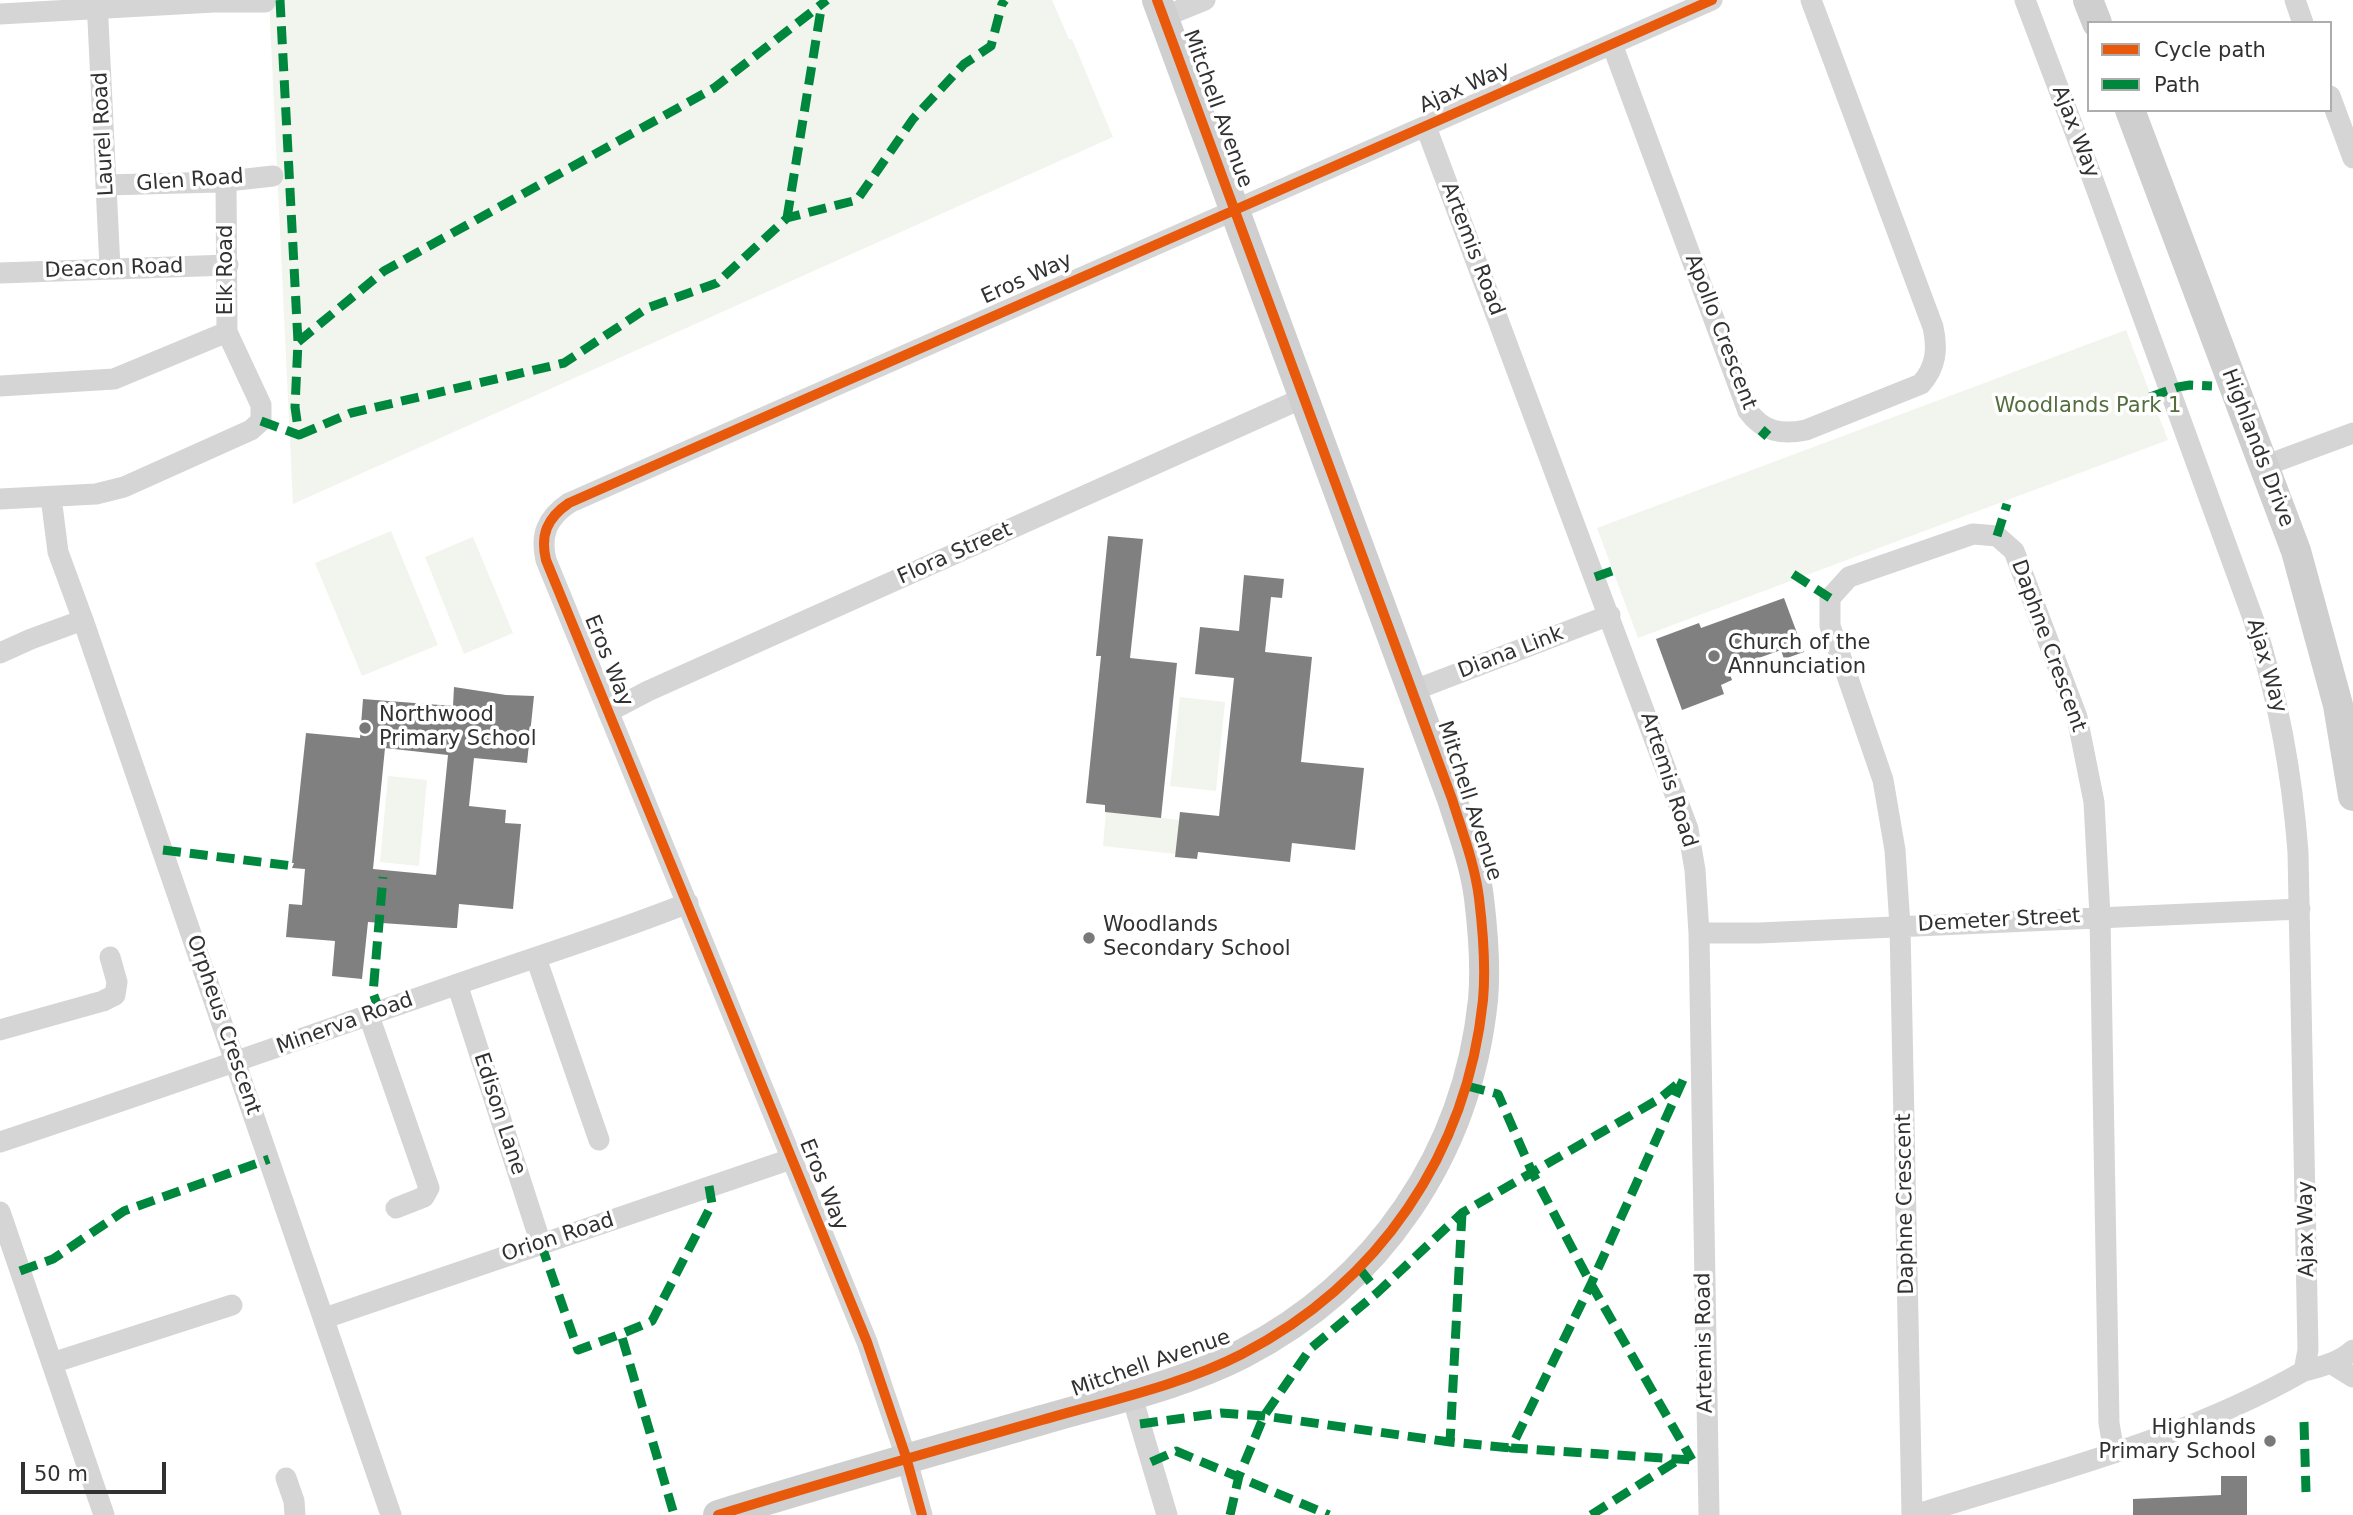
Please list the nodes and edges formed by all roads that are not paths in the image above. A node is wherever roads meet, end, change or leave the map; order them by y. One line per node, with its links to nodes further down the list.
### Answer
1 (1205, 0): 10 (street)
2 (1712, 0): 14 (street, Ajax Way)
3 (1811, 0): 14 (street, Apollo Crescent)
4 (2025, 0): 40 (street, Ajax Way)
5 (2088, 0): 12 (street)
6 (2295, 0): 13 (street)
7 (214, 1): 8 (street); 9 (street)
8 (265, 2)
9 (98, 4): 11 (street); 21 (street, Laurel Road)
10 (1160, 9): 22 (street, Mitchell Avenue)
11 (0, 14)
12 (2096, 21)
13 (2302, 21)
14 (1612, 44): 17 (street, Ajax Way)
15 (2332, 101): 18 (street)
16 (2131, 112): 30 (street, Highlands Drive)
17 (1426, 127): 22 (street, Ajax Way); 33 (street, Artemis Road)
18 (2353, 158)
19 (273, 176): 20 (street, Glen Road)
20 (226, 181): 21 (street, Glen Road); 23 (street, Elk Road)
21 (106, 185): 24 (street, Laurel Road)
22 (1234, 210): 28 (street, Mitchell Avenue); 37 (street, Eros Way)
23 (228, 265): 24 (street, Deacon Road); 26 (street, Elk Road)
24 (110, 268): 25 (street, Deacon Road)
25 (0, 273)
26 (227, 332): 27 (street); 31 (street, Elk Road)
27 (0, 386)
28 (1303, 398): 36 (street, Mitchell Avenue); 37 (street, Flora Street)
29 (2353, 433): 30 (street)
30 (2264, 466): 38 (street, Highlands Drive)
31 (51, 497): 32 (street); 34 (street, Orpheus Crescent)
32 (0, 499)
33 (1610, 615): 36 (street, Diana Link); 43 (street, Artemis Road)
34 (82, 620): 35 (street); 49 (street, Orpheus Crescent)
35 (0, 653)
36 (1412, 691): 63 (street, Mitchell Avenue)
37 (608, 712): 39 (street, Eros Way)
38 (2353, 796)
39 (688, 903): 45 (street, Minerva Road); 52 (street, Eros Way)
40 (2300, 909): 41 (street, Demeter Street); 61 (street, Ajax Way)
41 (2100, 916): 42 (street, Demeter Street); 42 (street, Daphne Crescent); 64 (street, Daphne Crescent)
42 (1900, 926): 43 (street, Demeter Street); 74 (street, Daphne Crescent)
43 (1699, 933): 73 (street, Artemis Road)
44 (110, 957): 48 (street)
45 (536, 958): 46 (street, Minerva Road); 50 (street)
46 (457, 984): 47 (street, Minerva Road); 55 (street, Edison Lane)
47 (369, 1016): 49 (street, Minerva Road); 53 (street)
48 (0, 1030)
49 (236, 1063): 51 (street, Minerva Road); 57 (street, Orpheus Crescent)
50 (600, 1140)
51 (0, 1142)
52 (791, 1159): 55 (street, Orion Road); 65 (street, Eros Way)
53 (396, 1208)
54 (0, 1212): 59 (street)
55 (541, 1244): 57 (street, Orion Road)
56 (232, 1305): 59 (street)
57 (325, 1318): 69 (street, Orpheus Crescent)
58 (2353, 1350): 60 (street)
59 (52, 1363): 67 (street)
60 (2332, 1364): 61 (street); 62 (street)
61 (2304, 1371): 64 (street)
62 (2353, 1377)
63 (1131, 1393): 65 (street, Mitchell Avenue); 72 (street)
64 (2114, 1453): 74 (street)
65 (906, 1457): 70 (street, Mitchell Avenue); 71 (street, Eros Way)
66 (286, 1478): 68 (street)
67 (104, 1515)
68 (295, 1515)
69 (391, 1515)
70 (718, 1515)
71 (922, 1515)
72 (1167, 1515)
73 (1709, 1515)
74 (1913, 1515)

